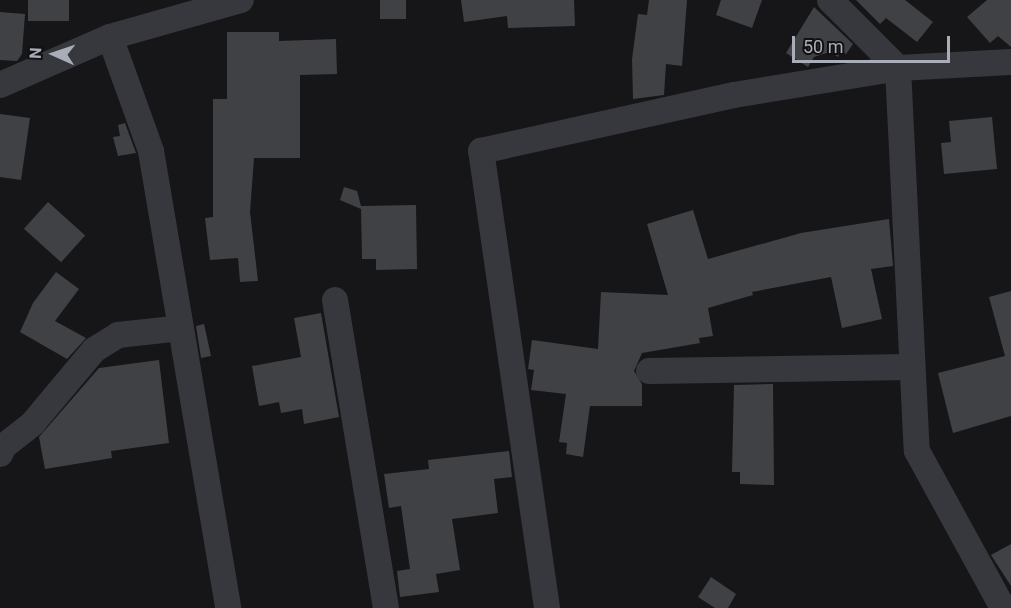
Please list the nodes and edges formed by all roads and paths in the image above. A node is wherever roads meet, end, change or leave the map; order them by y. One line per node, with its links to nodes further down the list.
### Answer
1 (241, 0): 3 (street)
2 (830, 0): 5 (street)
3 (110, 37): 6 (street); 8 (street)
4 (1011, 62): 5 (street)
5 (898, 68): 9 (street); 14 (street)
6 (0, 85)
7 (335, 300): 13 (street)
8 (181, 328): 11 (street); 12 (street)
9 (910, 368): 10 (street); 15 (street)
10 (649, 371)
11 (0, 454)
12 (228, 608)
13 (386, 608)
14 (547, 608)
15 (1003, 608)

